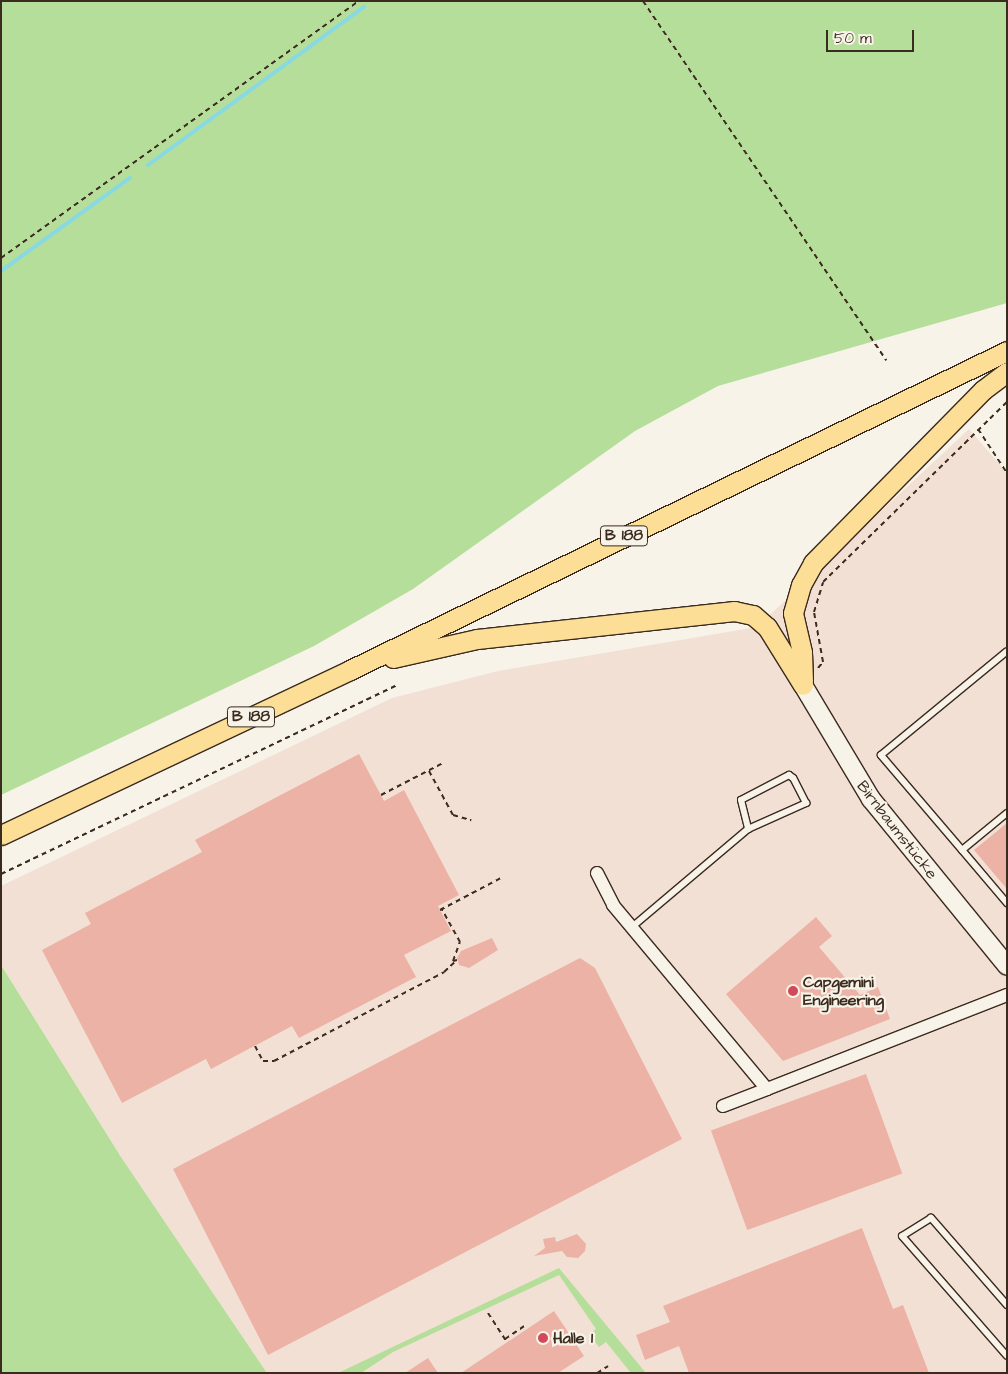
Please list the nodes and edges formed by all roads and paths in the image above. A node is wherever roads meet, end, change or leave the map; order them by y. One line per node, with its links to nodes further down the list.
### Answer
1 (358, 1): 3 (path)
2 (643, 1): 5 (path)
3 (1, 258)
4 (1007, 351): 11 (main road, B 188)
5 (886, 360)
6 (1007, 372): 12 (main road)
7 (1007, 402): 8 (path)
8 (978, 429): 9 (path); 12 (path)
9 (1007, 473)
10 (1007, 650): 21 (lane)
11 (350, 670): 12 (main road); 20 (main road, B 188)
12 (804, 684): 27 (street, Birnbaumstücke)
13 (397, 685): 22 (path)
14 (444, 763): 15 (path)
15 (429, 770): 16 (path); 18 (path)
16 (380, 795)
17 (1007, 813): 21 (lane)
18 (470, 820)
19 (748, 829): 19 (lane); 26 (lane)
20 (1, 835)
21 (962, 850): 25 (lane)
22 (1, 874)
23 (597, 874): 26 (street)
24 (501, 878): 29 (path)
25 (1007, 903)
26 (632, 927): 30 (street)
27 (1007, 966)
28 (1007, 996): 30 (street)
29 (255, 1046)
30 (767, 1088): 31 (street)
31 (723, 1106)
32 (1007, 1305): 37 (lane)
33 (488, 1313): 35 (path)
34 (524, 1326): 35 (path)
35 (505, 1339): 36 (path)
36 (507, 1342)
37 (1007, 1356)
38 (608, 1366): 39 (path)
39 (597, 1373)

